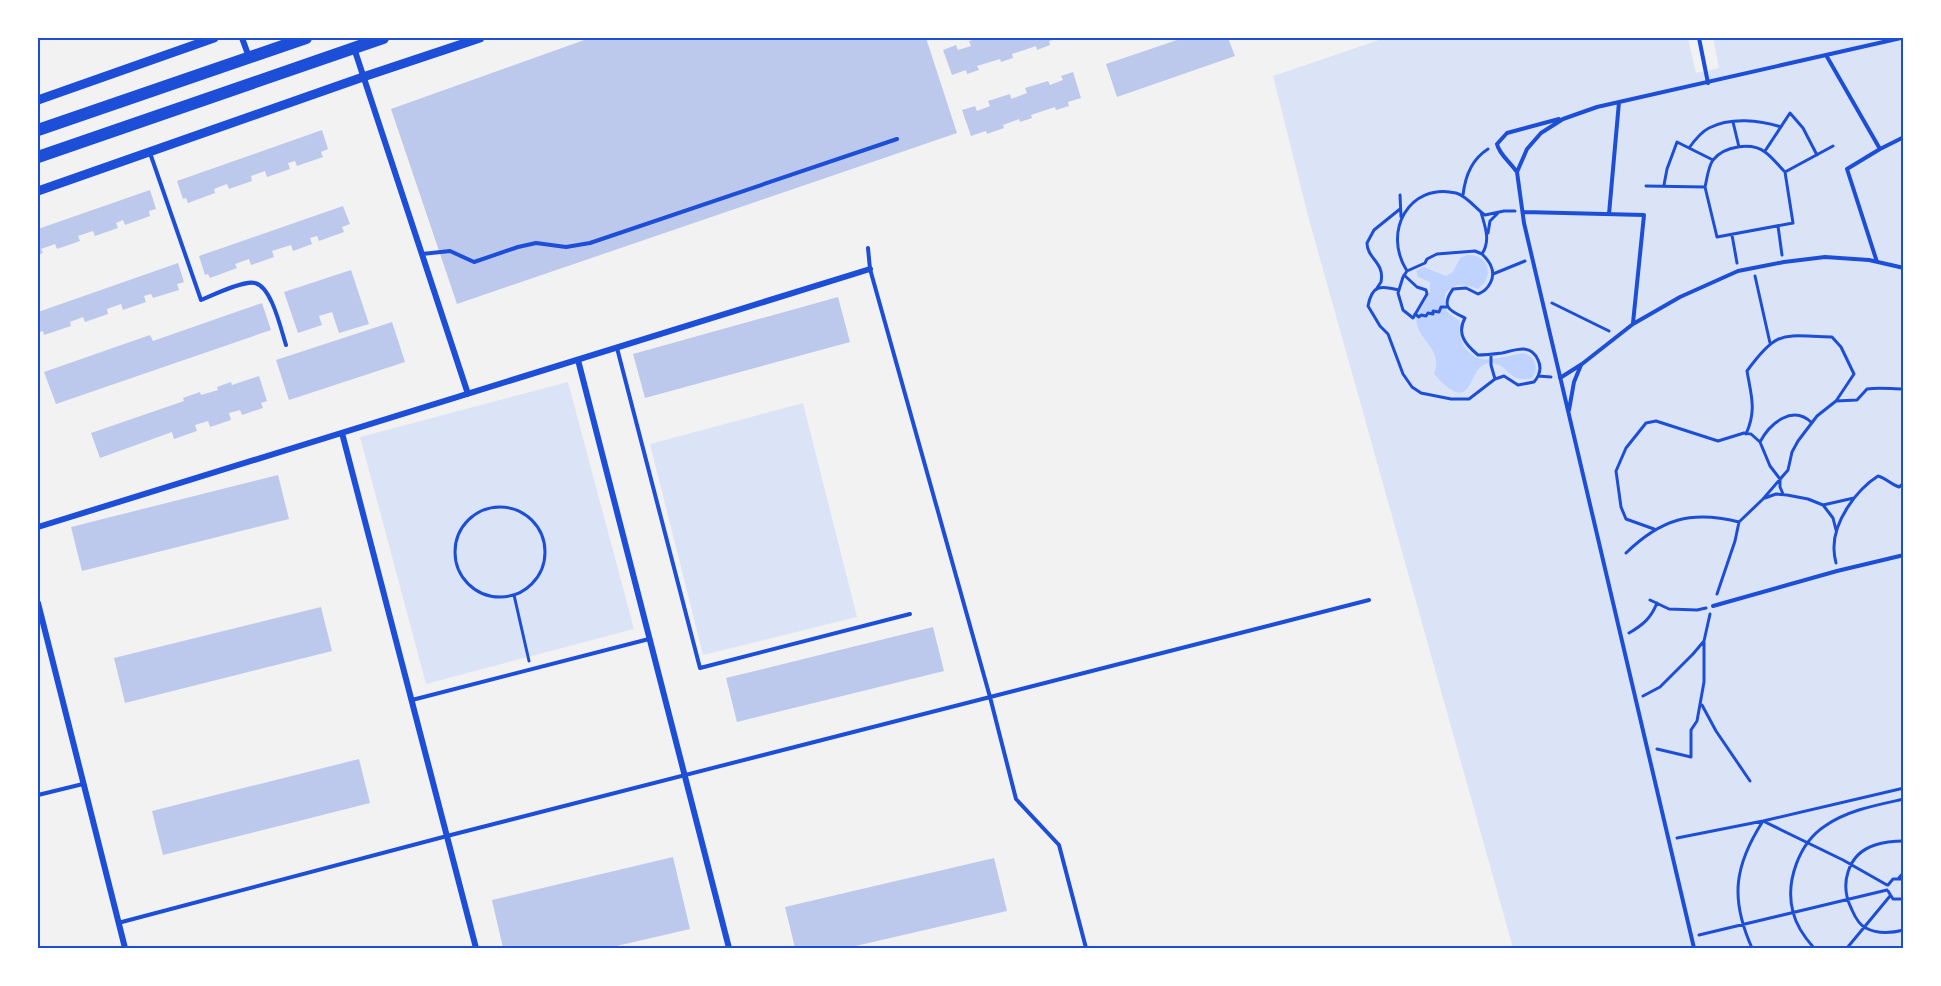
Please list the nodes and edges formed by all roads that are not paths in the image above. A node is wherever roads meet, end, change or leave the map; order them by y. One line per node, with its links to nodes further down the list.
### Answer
1 (214, 38): 13 (street)
2 (242, 38): 10 (street)
3 (306, 38): 10 (main road)
4 (383, 38): 8 (main road)
5 (480, 38): 11 (street)
6 (1699, 38): 12 (lane)
7 (1901, 38): 9 (lane)
8 (354, 48): 11 (street); 21 (main road)
9 (1826, 55): 12 (lane); 19 (lane)
10 (249, 57): 16 (main road)
11 (363, 77): 20 (street); 27 (street)
12 (1708, 83): 14 (lane)
13 (38, 100)
14 (1619, 102): 15 (lane); 25 (lane)
15 (1563, 118): 22 (lane); 22 (lane)
16 (38, 130)
17 (1904, 137): 19 (lane)
18 (897, 139): 27 (lane)
19 (1880, 149): 28 (lane)
20 (150, 152): 23 (street); 32 (lane)
21 (38, 157)
22 (1516, 172): 24 (lane)
23 (38, 191)
24 (1522, 212): 25 (lane); 36 (lane)
25 (1609, 214): 31 (lane)
26 (868, 248): 30 (lane)
27 (422, 254): 37 (street)
28 (1878, 262): 29 (lane); 31 (lane)
29 (1904, 268)
30 (870, 269): 33 (street); 47 (lane)
31 (1633, 324): 35 (lane)
32 (286, 345)
33 (617, 348): 34 (street); 45 (lane)
34 (578, 360): 37 (street); 46 (street)
35 (1582, 364): 36 (lane); 38 (lane)
36 (1560, 378): 38 (lane)
37 (468, 394): 39 (street)
38 (1569, 413): 58 (lane)
39 (342, 433): 40 (street); 48 (street)
40 (38, 527)
41 (1904, 555): 44 (lane)
42 (1369, 600): 47 (lane)
43 (38, 603): 50 (street)
44 (1713, 606)
45 (910, 614)
46 (649, 639): 48 (lane); 49 (street)
47 (990, 697): 49 (lane); 57 (lane)
48 (412, 700): 52 (street)
49 (684, 775): 52 (lane); 56 (street)
50 (83, 784): 51 (lane); 53 (street)
51 (38, 795)
52 (447, 836): 53 (lane); 55 (street)
53 (118, 923): 54 (street)
54 (125, 948)
55 (476, 948)
56 (729, 948)
57 (1086, 948)
58 (1694, 948)

